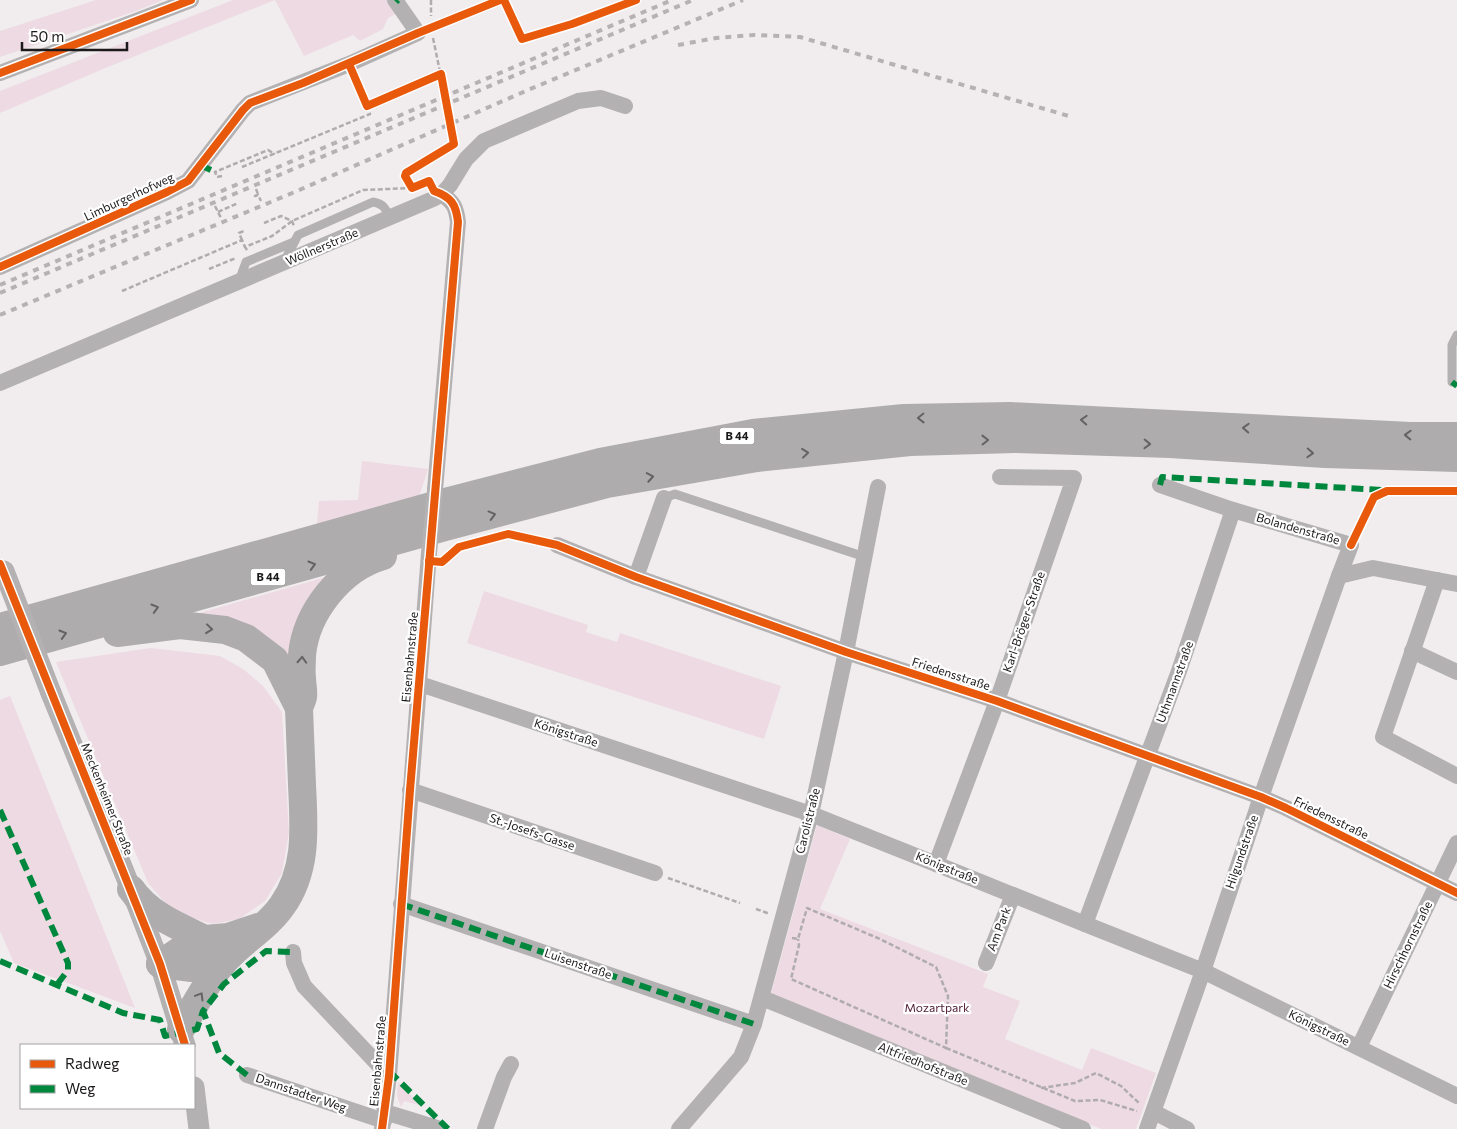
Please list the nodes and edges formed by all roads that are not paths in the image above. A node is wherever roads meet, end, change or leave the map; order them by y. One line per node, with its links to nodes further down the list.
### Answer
1 (190, 0): 5 (street)
2 (500, 0): 4 (lane)
3 (396, 1): 4 (street)
4 (418, 33): 11 (street, Limburgerhofweg)
5 (0, 73)
6 (625, 106): 7 (street, Wöllnerstraße)
7 (442, 194): 8 (street, Wöllnerstraße); 37 (street, Eisenbahnstraße, bridge)
8 (390, 218): 9 (lane); 10 (street, Wöllnerstraße)
9 (294, 242): 10 (lane); 12 (lane)
10 (283, 263): 12 (street, Wöllnerstraße)
11 (0, 267)
12 (238, 282): 15 (street, Wöllnerstraße)
13 (1457, 335): 14 (lane)
14 (1452, 382)
15 (0, 383)
16 (1457, 436): 32 (highway, B 44, one-way to 32)
17 (1457, 458): 23 (highway, B 44, one-way to 17)
18 (1000, 477): 38 (street, Karl-Bröger-Straße)
19 (1160, 484): 22 (street)
20 (878, 487): 25 (street, Carolistraße)
21 (664, 498): 25 (lane); 28 (street)
22 (1233, 510): 27 (street, Bolandenstraße); 40 (street, Uthmannstraße)
23 (445, 527): 31 (highway, B 44, one-way to 23); 39 (highway, one-way to 23)
24 (558, 546): 28 (street, Friedensstraße)
25 (865, 558): 35 (street, Carolistraße)
26 (2, 568): 49 (street, Meckenheimer Straße, bridge)
27 (1339, 576): 29 (street); 43 (street, Hilgundstraße)
28 (636, 577): 35 (street, Friedensstraße)
29 (1437, 580): 30 (street); 33 (street)
30 (1457, 584)
31 (92, 626): 34 (highway, B 44, one-way to 31); 39 (highway, one-way to 39)
32 (0, 627)
33 (1412, 651): 36 (street); 41 (street)
34 (0, 652)
35 (846, 652): 38 (street, Friedensstraße); 44 (street, Carolistraße)
36 (1457, 672)
37 (420, 684): 42 (street, Eisenbahnstraße); 44 (street, Königstraße)
38 (997, 701): 40 (street, Friedensstraße); 46 (street, Karl-Bröger-Straße)
39 (299, 708): 53 (highway)
40 (1148, 756): 43 (street, Friedensstraße); 54 (street, Uthmannstraße)
41 (1457, 776)
42 (410, 790): 47 (street, St.-Josefs-Gasse); 52 (street, Eisenbahnstraße)
43 (1261, 798): 48 (street, Friedensstraße); 60 (street, Hilgundstraße)
44 (811, 814): 46 (street, Königstraße); 61 (street, Carolistraße)
45 (1457, 843): 48 (street, Hirschhornstraße)
46 (936, 864): 51 (street, Königstraße)
47 (655, 873)
48 (1438, 883): 50 (street, Friedensstraße); 64 (street, Hirschhornstraße)
49 (131, 890): 55 (highway); 58 (street, Meckenheimer Straße)
50 (1457, 893)
51 (1013, 895): 54 (street, Königstraße); 57 (street, Am Park)
52 (401, 904): 62 (street, Luisenstraße); 67 (street, Eisenbahnstraße)
53 (264, 924): 55 (highway); 59 (highway)
54 (1085, 924): 60 (street, Königstraße)
55 (205, 939): 58 (highway)
56 (293, 952): 67 (street)
57 (986, 963)
58 (160, 964): 59 (highway); 63 (street, Meckenheimer Straße)
59 (222, 964): 63 (highway, one-way to 59)
60 (1203, 970): 64 (street, Königstraße); 70 (street, Hilgundstraße)
61 (762, 998): 62 (street, Carolistraße); 76 (street, Altfriedhofstraße)
62 (754, 1024): 75 (street, Carolistraße)
63 (183, 1037)
64 (1359, 1047): 69 (street, Königstraße)
65 (511, 1064): 74 (street)
66 (247, 1075): 71 (street, Dannstadter Weg)
67 (389, 1076): 71 (street, Eisenbahnstraße)
68 (195, 1095): 72 (street)
69 (1457, 1096)
70 (1151, 1119): 77 (street)
71 (384, 1121): 73 (street, Eisenbahnstraße)
72 (199, 1129)
73 (440, 1129)
74 (485, 1129)
75 (679, 1129)
76 (1083, 1129)
77 (1187, 1129)

